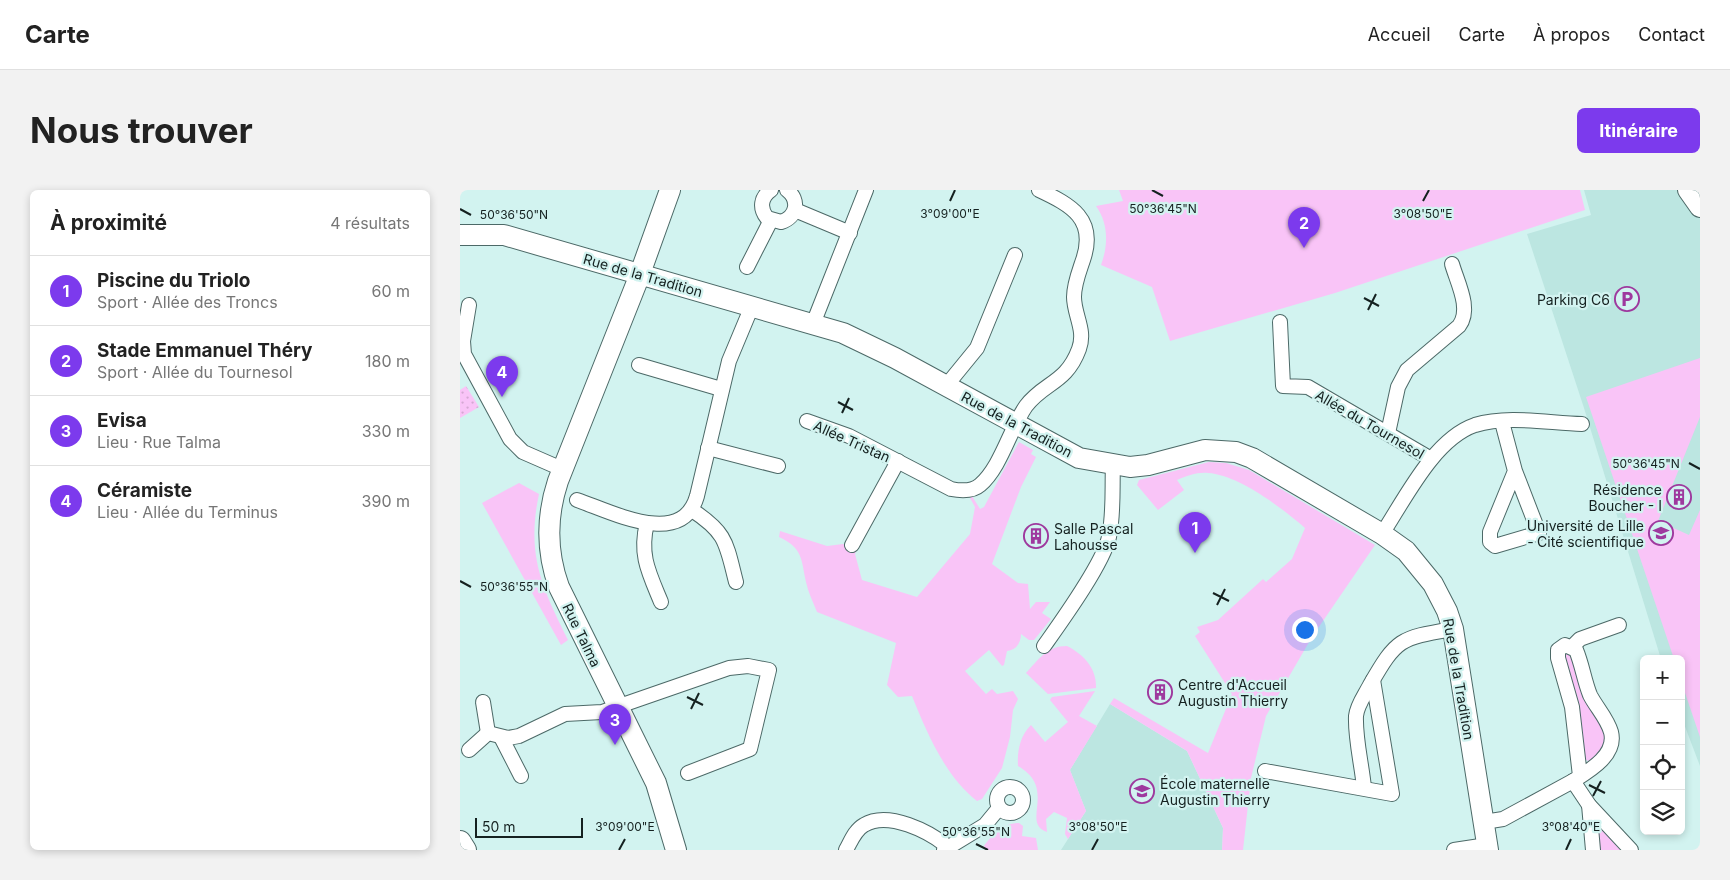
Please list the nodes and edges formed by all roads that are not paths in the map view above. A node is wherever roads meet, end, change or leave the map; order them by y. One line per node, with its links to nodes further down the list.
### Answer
1 (670, 190): 15 (street, Rue Talma)
2 (771, 190): 9 (street)
3 (787, 190): 8 (street)
4 (866, 190): 10 (street)
5 (1039, 190): 25 (street, Allée Tristan)
6 (1688, 190): 7 (street)
7 (1700, 207)
8 (795, 210): 9 (street); 10 (street)
9 (771, 220): 14 (street)
10 (850, 233): 19 (street)
11 (460, 235): 15 (street, Rue de la Tradition)
12 (1016, 255): 21 (street)
13 (1452, 264): 27 (street)
14 (747, 266)
15 (640, 274): 17 (street, Rue de la Tradition); 33 (street, Rue Talma)
16 (470, 305): 33 (street)
17 (752, 306): 19 (street, Rue de la Tradition); 22 (street)
18 (1280, 322): 27 (street, Allée du Tournesol)
19 (814, 324): 21 (street, Rue de la Tradition)
20 (638, 364): 22 (street)
21 (946, 386): 25 (street, Rue de la Tradition)
22 (721, 389): 28 (street)
23 (807, 420): 30 (street, Allée Tristan)
24 (1502, 422): 26 (street); 29 (street); 34 (street)
25 (1016, 424): 30 (street, Allée Tristan); 31 (street, Rue de la Tradition)
26 (1582, 424)
27 (1388, 433): 29 (street, Allée du Tournesol)
28 (708, 448): 32 (street); 36 (street)
29 (1431, 459): 38 (street)
30 (898, 461): 39 (street, Allée Tristan)
31 (1112, 464): 38 (street, Rue de la Tradition); 44 (street)
32 (778, 466)
33 (562, 470): 48 (street, Rue Talma)
34 (1515, 471): 34 (street)
35 (577, 500): 37 (street)
36 (692, 510): 37 (street); 40 (street)
37 (647, 523): 41 (street)
38 (1382, 534): 43 (street, Rue de la Tradition)
39 (852, 545)
40 (736, 582)
41 (660, 602)
42 (1619, 624): 45 (street)
43 (1453, 629): 46 (street); 59 (street, Rue de la Tradition)
44 (1044, 646)
45 (1572, 647): 55 (street); 55 (street)
46 (1373, 680): 56 (street); 56 (street)
47 (483, 702): 49 (street)
48 (618, 706): 50 (street); 53 (street); 64 (street, Rue Talma)
49 (488, 732): 50 (street); 51 (street)
50 (502, 737): 54 (street)
51 (469, 750)
52 (1265, 771): 56 (street)
53 (688, 772)
54 (521, 776)
55 (1577, 779): 57 (street); 59 (street)
56 (1364, 788)
57 (1589, 805): 67 (street); 68 (street)
58 (999, 808): 61 (street)
59 (1484, 822): 62 (street, Rue de la Tradition)
60 (460, 842): 63 (main road)
61 (946, 848): 65 (street)
62 (1488, 848): 66 (street)
63 (465, 850)
64 (676, 850)
65 (846, 850)
66 (1454, 850)
67 (1593, 850)
68 (1631, 850)

